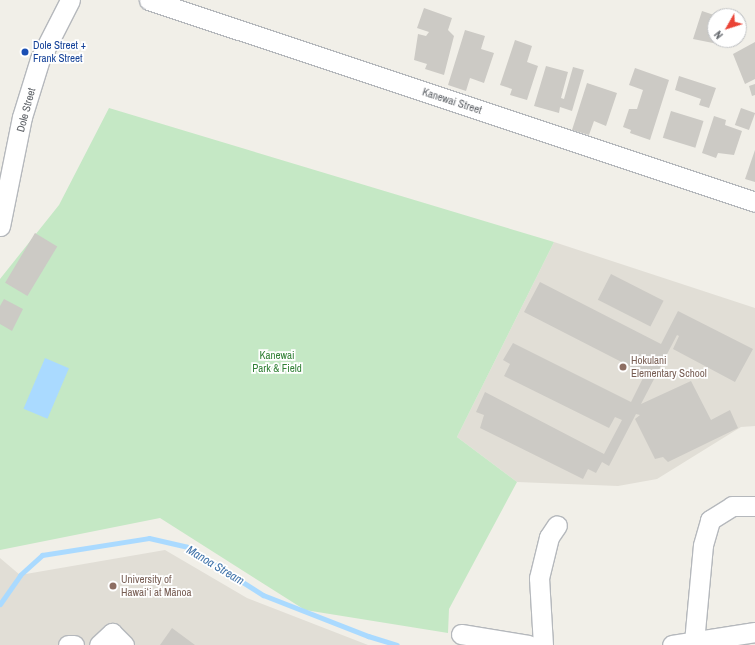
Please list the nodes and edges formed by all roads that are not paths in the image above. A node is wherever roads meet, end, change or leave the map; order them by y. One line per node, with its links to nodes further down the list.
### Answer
1 (70, 0): 4 (street, Dole Street)
2 (149, 0): 3 (street, Kanewai Street)
3 (755, 202)
4 (0, 226)
5 (755, 506): 9 (street)
6 (557, 525): 15 (street)
7 (755, 632): 9 (street)
8 (461, 634): 14 (street)
9 (694, 642): 16 (street)
10 (68, 645): 11 (street)
11 (74, 645)
12 (99, 645): 13 (street)
13 (124, 645)
14 (528, 645)
15 (543, 645)
16 (672, 645)

